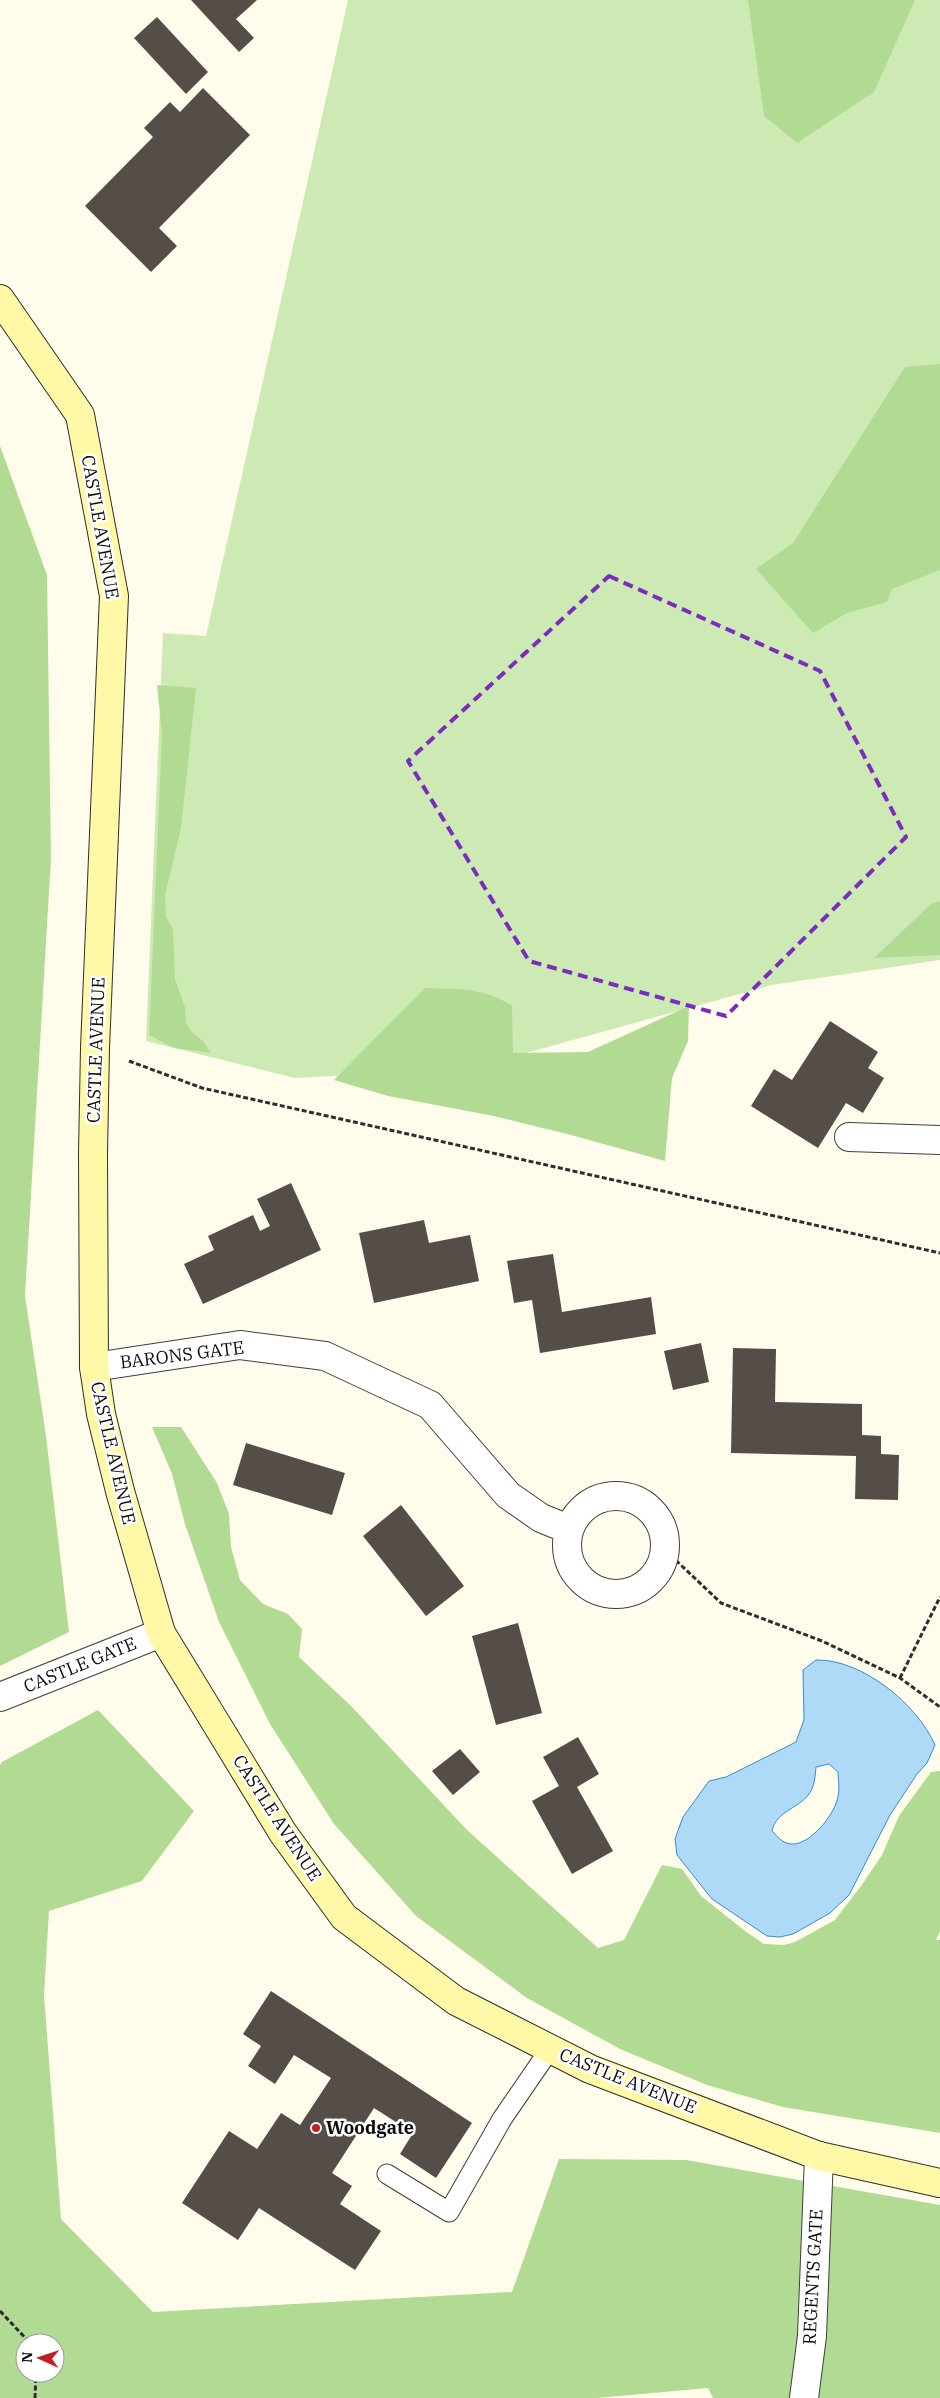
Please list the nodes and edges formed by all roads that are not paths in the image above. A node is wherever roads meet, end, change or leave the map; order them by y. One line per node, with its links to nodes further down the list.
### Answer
1 (0, 299): 4 (street, CASTLE AVENUE)
2 (849, 1137): 3 (street)
3 (940, 1140)
4 (94, 1367): 5 (street, BARONS GATE); 6 (street, CASTLE AVENUE)
5 (568, 1529): 5 (street)
6 (161, 1633): 7 (street, CASTLE GATE); 8 (street, CASTLE AVENUE)
7 (0, 1697)
8 (550, 2049): 9 (street, CASTLE AVENUE); 10 (lane)
9 (819, 2156): 11 (street, CASTLE AVENUE); 12 (street, REGENTS GATE)
10 (387, 2174)
11 (940, 2183)
12 (804, 2398)

